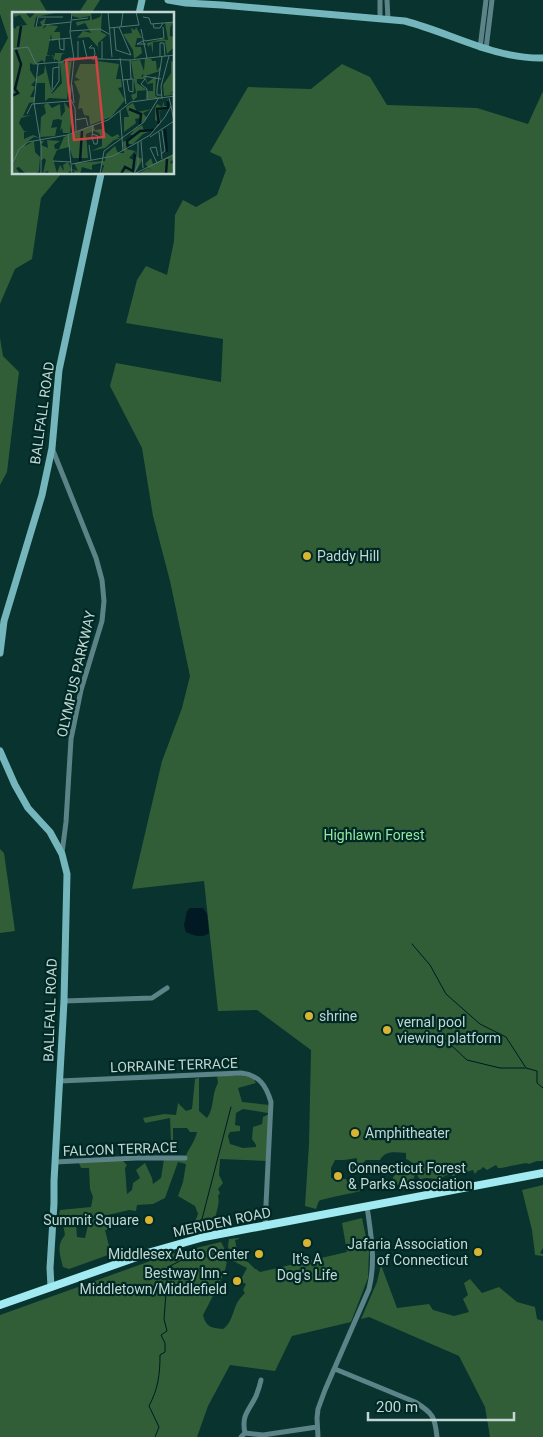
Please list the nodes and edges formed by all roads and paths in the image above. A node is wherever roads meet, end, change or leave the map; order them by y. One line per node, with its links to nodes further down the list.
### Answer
1 (168, 0): 6 (main road)
2 (380, 0): 7 (street)
3 (387, 0): 8 (street)
4 (486, 0): 9 (street)
5 (492, 0): 9 (street)
6 (222, 2): 7 (main road)
7 (380, 18): 8 (main road)
8 (388, 19): 9 (main road)
9 (483, 48): 10 (main road)
10 (543, 58)
11 (100, 175): 12 (main road, BALLFALL ROAD)
12 (52, 448): 13 (main road, BALLFALL ROAD); 15 (street, OLYMPUS PARKWAY)
13 (0, 653)
14 (0, 752): 15 (main road, BALLFALL ROAD)
15 (62, 854): 17 (main road, BALLFALL ROAD)
16 (167, 988): 17 (street)
17 (64, 1001): 18 (main road, BALLFALL ROAD)
18 (60, 1081): 20 (main road, BALLFALL ROAD); 23 (street, LORRAINE TERRACE)
19 (185, 1158): 20 (street, FALCON TERRACE)
20 (56, 1162): 24 (main road, BALLFALL ROAD)
21 (543, 1174): 22 (highway, MERIDEN ROAD)
22 (367, 1206): 23 (highway, MERIDEN ROAD); 26 (street)
23 (265, 1225): 24 (highway, MERIDEN ROAD)
24 (51, 1287): 25 (highway, MERIDEN ROAD)
25 (0, 1305)
26 (335, 1369): 28 (street); 31 (street)
27 (261, 1380): 29 (street)
28 (317, 1427): 29 (street); 30 (street)
29 (243, 1435)
30 (318, 1437)
31 (437, 1437)

